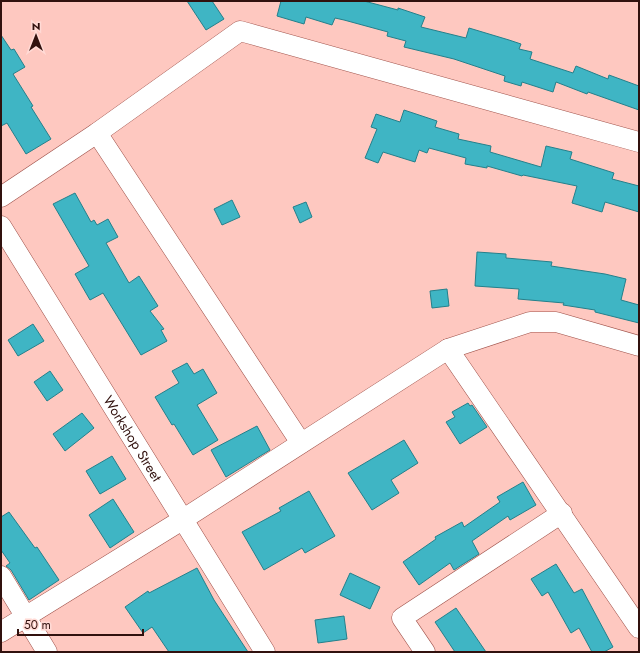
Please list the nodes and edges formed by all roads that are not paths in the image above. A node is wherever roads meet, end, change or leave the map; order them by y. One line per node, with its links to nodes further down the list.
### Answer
1 (97, 133): 2 (street); 3 (street); 7 (street)
2 (639, 142)
3 (1, 197)
4 (1, 226): 9 (street, Workshop Street)
5 (639, 346): 6 (street)
6 (448, 349): 7 (street); 8 (street)
7 (302, 443): 9 (street)
8 (562, 514): 12 (street); 16 (street)
9 (182, 520): 11 (street); 15 (street, Workshop Street)
10 (1, 576): 11 (street)
11 (27, 617): 13 (street); 14 (street)
12 (639, 628)
13 (1, 632)
14 (47, 652)
15 (265, 652)
16 (425, 652)

